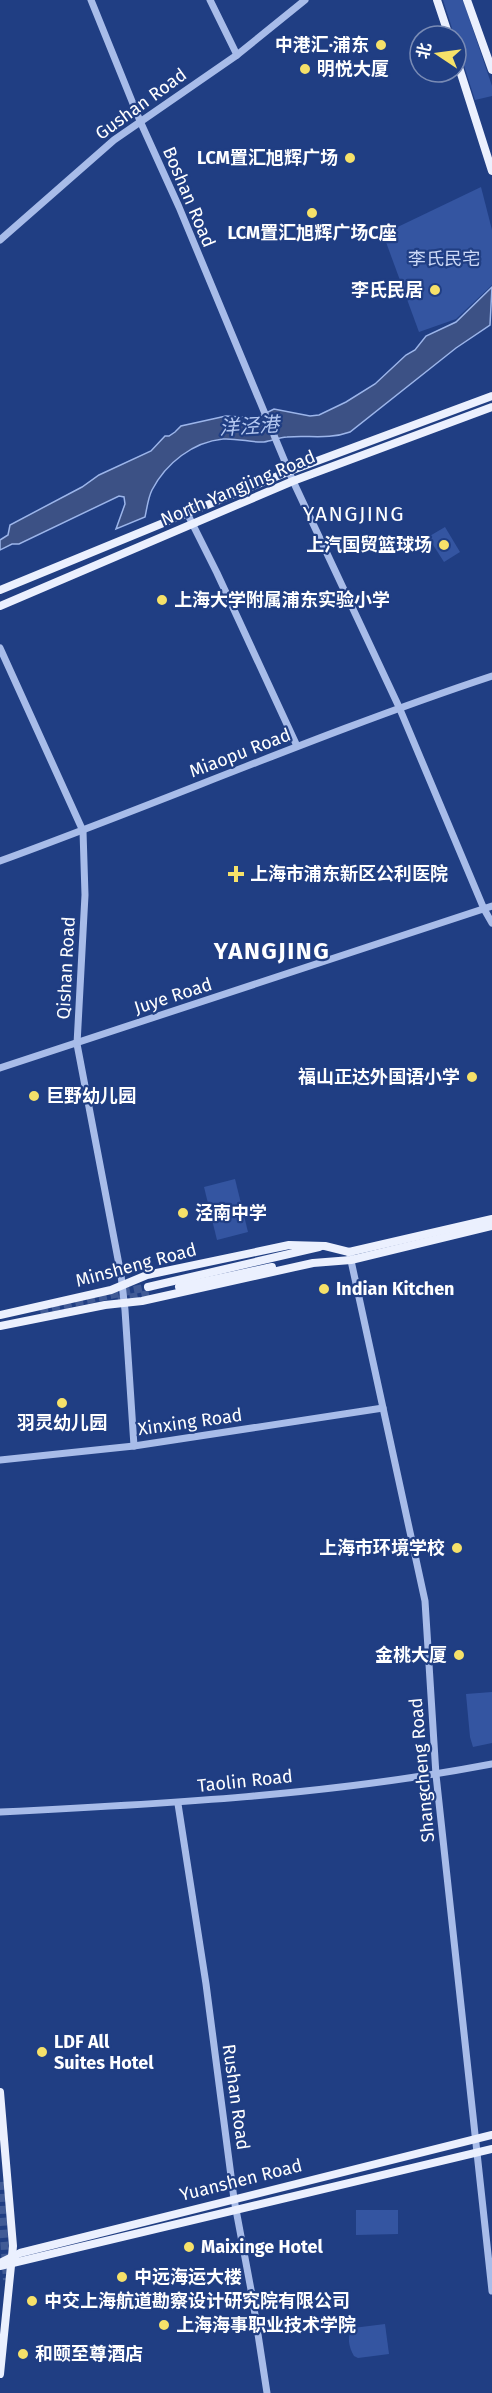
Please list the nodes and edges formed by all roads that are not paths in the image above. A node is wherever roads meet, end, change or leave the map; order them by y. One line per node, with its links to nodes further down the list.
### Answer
1 (91, 0): 10 (street, Boshan Road)
2 (210, 0): 7 (street)
3 (305, 0): 7 (street, Gushan Road)
4 (437, 0): 6 (main road)
5 (467, 0): 8 (main road)
6 (445, 24)
7 (237, 55): 10 (street, Gushan Road)
8 (492, 70)
9 (464, 84): 11 (main road)
10 (140, 121): 12 (street, Gushan Road); 15 (street, Boshan Road)
11 (492, 171)
12 (0, 240)
13 (492, 396): 15 (main road, North Yangjing Road)
14 (492, 407): 16 (main road, North Yangjing Road)
15 (290, 471): 16 (street, Boshan Road); 17 (main road, North Yangjing Road)
16 (293, 482): 18 (main road, North Yangjing Road); 23 (street, Boshan Road)
17 (187, 513): 18 (street); 19 (main road, North Yangjing Road)
18 (193, 525): 20 (main road, North Yangjing Road); 24 (street)
19 (0, 590)
20 (0, 606)
21 (0, 648): 25 (street, Qishan Road)
22 (492, 676): 23 (street, Miaopu Road)
23 (399, 707): 24 (street, Miaopu Road); 28 (street, Boshan Road)
24 (297, 746): 25 (street, Miaopu Road)
25 (83, 831): 26 (street, Miaopu Road); 30 (street, Qishan Road)
26 (0, 861)
27 (492, 906): 28 (street, Juye Road)
28 (484, 909): 29 (street, Boshan Road); 30 (street, Juye Road)
29 (492, 923)
30 (77, 1044): 31 (street, Juye Road); 37 (street, Qishan Road)
31 (0, 1068)
32 (492, 1219): 35 (main road, Minsheng Road)
33 (492, 1226): 35 (main road, Minsheng Road)
34 (325, 1246): 35 (main road, Minsheng Road); 36 (main road); 37 (main road, Minsheng Road)
35 (350, 1256): 36 (main road, Minsheng Road); 41 (street, Shangcheng Road)
36 (314, 1263): 38 (main road, Minsheng Road)
37 (122, 1286): 38 (street, Qishan Road); 39 (main road, Minsheng Road)
38 (124, 1304): 40 (main road, Minsheng Road); 42 (street)
39 (0, 1315)
40 (0, 1326)
41 (383, 1408): 42 (street, Xinxing Road); 45 (street, Shangcheng Road)
42 (134, 1446): 43 (street, Xinxing Road)
43 (0, 1460)
44 (492, 1764): 45 (street, Taolin Road)
45 (436, 1775): 46 (street, Taolin Road); 50 (street, Shangcheng Road)
46 (178, 1804): 47 (street, Taolin Road); 53 (street, Rushan Road)
47 (0, 1812)
48 (0, 2092): 55 (main road)
49 (492, 2135): 50 (main road, Yuanshen Road)
50 (474, 2139): 52 (street, Shangcheng Road); 53 (main road, Yuanshen Road)
51 (492, 2148): 52 (main road, Yuanshen Road)
52 (476, 2152): 54 (main road, Yuanshen Road); 58 (street, Shangcheng Road)
53 (234, 2199): 54 (street, Rushan Road); 55 (main road, Yuanshen Road)
54 (236, 2210): 57 (main road, Yuanshen Road); 60 (street, Rushan Road)
55 (12, 2255): 56 (main road, Yuanshen Road); 57 (main road)
56 (0, 2264): 57 (main road, Yuanshen Road)
57 (11, 2265): 59 (main road)
58 (492, 2291)
59 (0, 2374)
60 (267, 2393)

